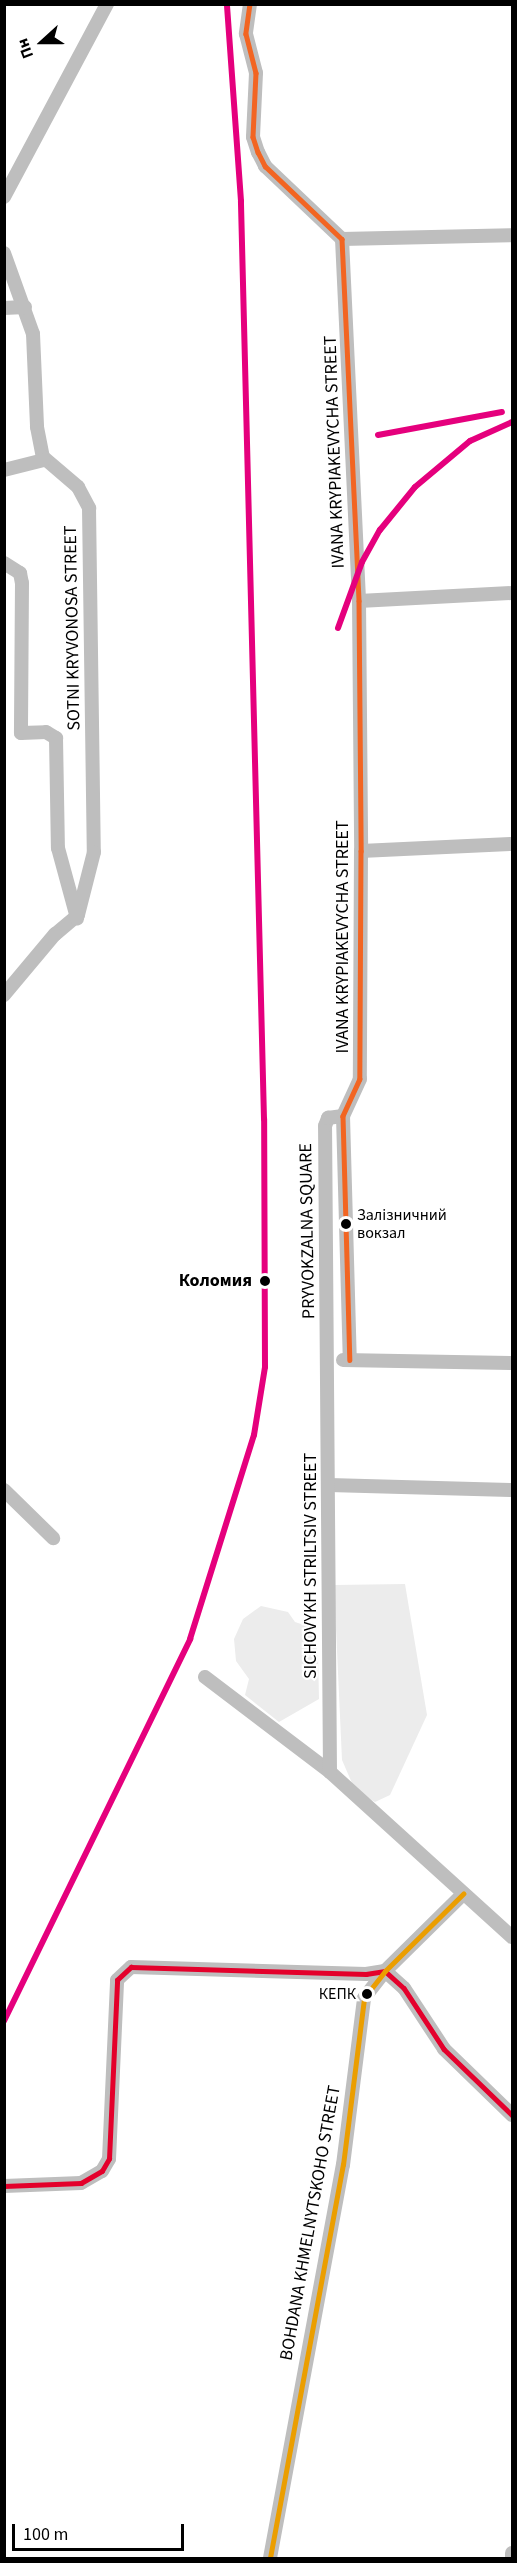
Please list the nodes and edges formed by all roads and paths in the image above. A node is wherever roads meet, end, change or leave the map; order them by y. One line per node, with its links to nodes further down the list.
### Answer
1 (107, 4): 3 (street)
2 (249, 4): 5 (street)
3 (4, 197)
4 (513, 235): 5 (street)
5 (342, 239): 13 (street, IVANA KRYPIAKEVYCHA STREET)
6 (4, 253): 7 (street)
7 (25, 307): 8 (street); 9 (street)
8 (4, 308)
9 (44, 460): 10 (street); 16 (street, SOTNI KRYVONOSA STREET)
10 (4, 470)
11 (4, 563): 16 (street)
12 (513, 593): 13 (street)
13 (358, 601): 15 (street, IVANA KRYPIAKEVYCHA STREET)
14 (513, 844): 15 (street)
15 (361, 851): 18 (street, IVANA KRYPIAKEVYCHA STREET)
16 (77, 918): 17 (street)
17 (4, 995)
18 (360, 1079): 19 (street, PRYVOKZALNA SQUARE)
19 (343, 1116): 20 (street, PRYVOKZALNA SQUARE); 21 (street, PRYVOKZALNA SQUARE)
20 (328, 1360): 21 (street); 23 (street, SICHOVYKH STRILTSIV STREET)
21 (350, 1360): 22 (street)
22 (513, 1363)
23 (329, 1485): 25 (street); 28 (street, SICHOVYKH STRILTSIV STREET)
24 (4, 1490): 26 (street)
25 (513, 1490)
26 (53, 1538)
27 (205, 1677): 28 (street)
28 (330, 1772): 29 (street)
29 (464, 1894): 30 (street); 31 (street, BOHDANA KHMELNYTSKOHO STREET)
30 (513, 1937)
31 (385, 1971): 32 (street); 33 (street); 35 (street, BOHDANA KHMELNYTSKOHO STREET)
32 (513, 2115)
33 (4, 2186)
34 (513, 2553): 36 (street)
35 (270, 2559)
36 (512, 2559)

